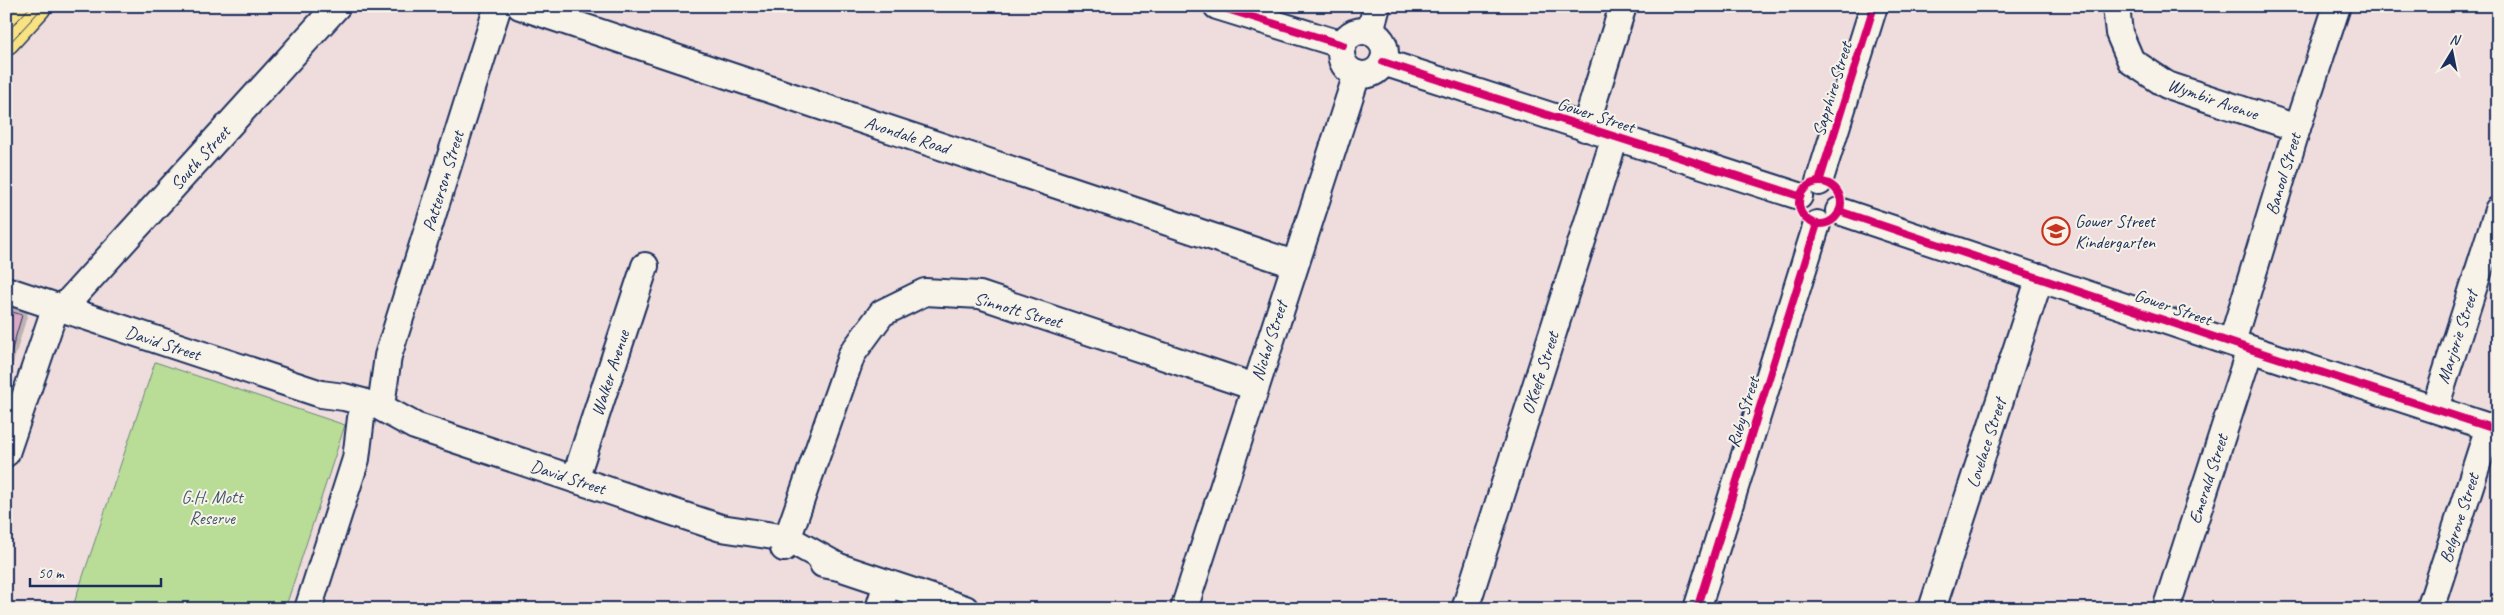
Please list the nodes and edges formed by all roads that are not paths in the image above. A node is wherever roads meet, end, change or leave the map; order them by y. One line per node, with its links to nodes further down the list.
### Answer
1 (37, 6): 12 (main road)
2 (337, 6): 27 (street, South Street)
3 (498, 6): 31 (street, Patterson Street)
4 (520, 6): 23 (street, Avondale Road)
5 (1217, 6): 13 (street)
6 (1377, 6): 11 (street)
7 (1623, 6): 16 (street)
8 (1874, 6): 19 (street, Sapphire Street)
9 (2116, 6): 17 (street, Wymbir Avenue)
10 (2337, 6): 17 (street, Banool Street)
11 (1370, 32): 13 (street); 14 (street)
12 (6, 40)
13 (1343, 45): 15 (street)
14 (1383, 62): 15 (street); 16 (street, Gower Street)
15 (1357, 74): 23 (street, Nichol Street)
16 (1585, 128): 18 (street, Gower Street)
17 (2297, 128): 28 (street, Banool Street)
18 (1615, 137): 19 (street, Gower Street); 41 (street, O'Keefe Street)
19 (1809, 189): 21 (street); 22 (street)
20 (2498, 210): 30 (street, Marjorie Street)
21 (1840, 211): 22 (street); 25 (street, Gower Street)
22 (1817, 224): 42 (street, Ruby Street)
23 (1294, 264): 29 (street, Nichol Street)
24 (646, 266): 34 (street, Walker Avenue)
25 (2040, 277): 28 (street, Gower Street); 43 (street, Lovelace Street)
26 (6, 290): 27 (street, David Street)
27 (59, 308): 31 (street, David Street); 33 (street, South Street)
28 (2241, 346): 30 (street, Gower Street); 44 (street, Emerald Street)
29 (1255, 387): 35 (street, Sinnott Street); 40 (street, Nichol Street)
30 (2435, 408): 32 (street, Gower Street)
31 (370, 412): 34 (street, David Street); 37 (street, Patterson Street)
32 (2494, 428): 45 (street, Belgrove Street)
33 (6, 452)
34 (575, 479): 35 (street, David Street)
35 (785, 543): 36 (street, David Street)
36 (887, 583): 38 (street); 39 (street, David Street)
37 (308, 609)
38 (879, 609)
39 (965, 609)
40 (1184, 609)
41 (1465, 609)
42 (1697, 609)
43 (1932, 609)
44 (2166, 609)
45 (2430, 609)

